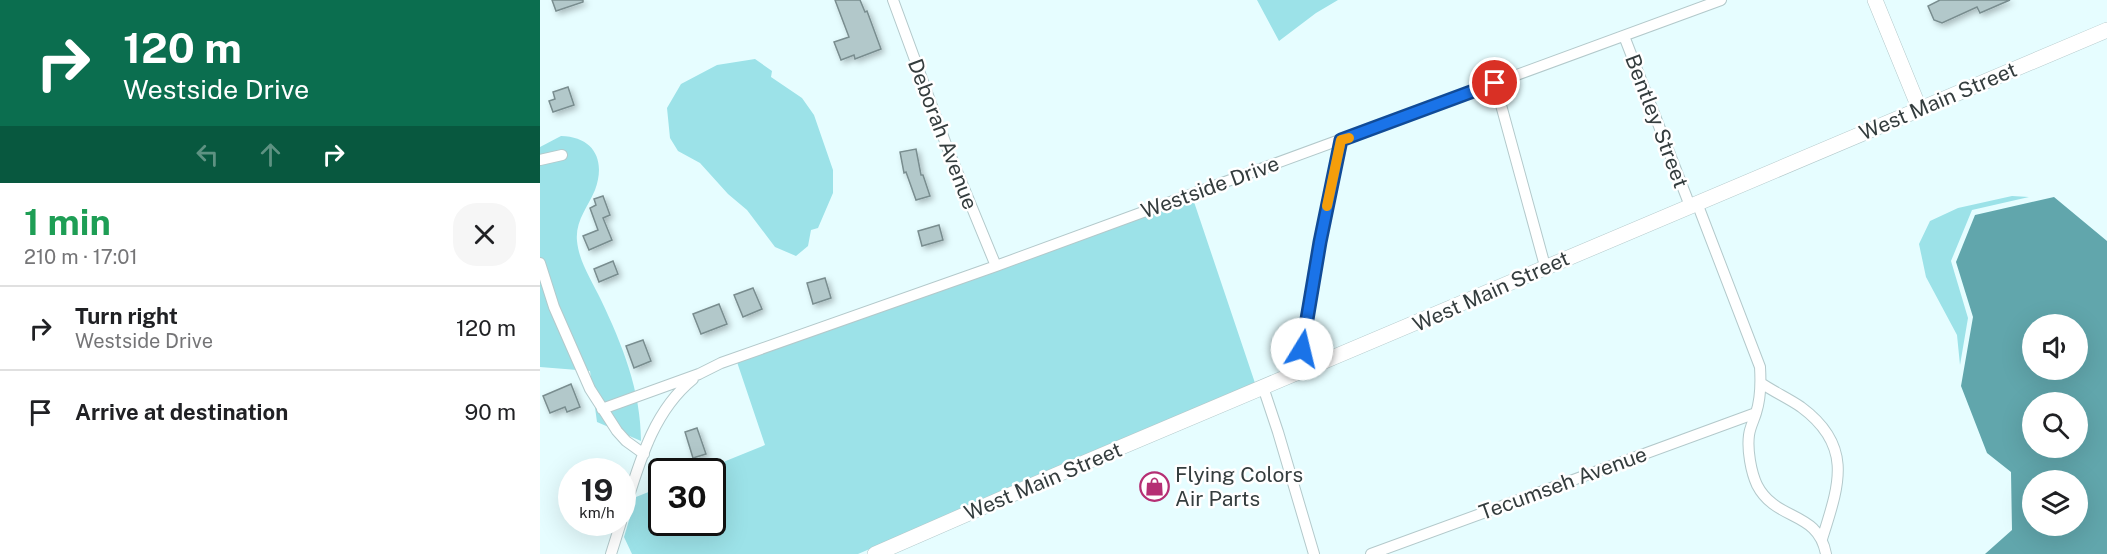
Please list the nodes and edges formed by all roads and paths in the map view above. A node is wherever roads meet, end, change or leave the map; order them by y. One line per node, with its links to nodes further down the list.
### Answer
1 (893, 0): 13 (street, Deborah Avenue)
2 (1721, 0): 5 (street, Westside Drive)
3 (1875, 0): 7 (main road)
4 (2107, 30): 7 (main road, West Main Street)
5 (1624, 36): 6 (street, Westside Drive); 11 (street, Bentley Street)
6 (1495, 83): 8 (street, Westside Drive); 14 (street)
7 (1920, 110): 11 (main road, West Main Street)
8 (1341, 140): 13 (street, Westside Drive); 15 (street)
9 (562, 155): 10 (street)
10 (540, 160)
11 (1693, 205): 14 (main road, West Main Street); 17 (street, Bentley Street)
12 (540, 263): 19 (street)
13 (996, 266): 16 (street, Westside Drive)
14 (1545, 266): 15 (main road, West Main Street)
15 (1307, 369): 18 (main road, West Main Street)
16 (699, 374): 19 (street, Westside Drive); 21 (street, Westside Drive)
17 (1761, 383): 20 (street); 24 (street)
18 (1263, 387): 26 (main road, West Main Street); 27 (street)
19 (602, 409): 21 (street)
20 (1756, 413): 24 (street); 28 (street, Tecumseh Avenue)
21 (644, 454): 22 (street, Westside Drive)
22 (636, 477)
23 (617, 536): 25 (street)
24 (1822, 539): 29 (street)
25 (611, 554)
26 (875, 554)
27 (1314, 554)
28 (1371, 554)
29 (1826, 554)

